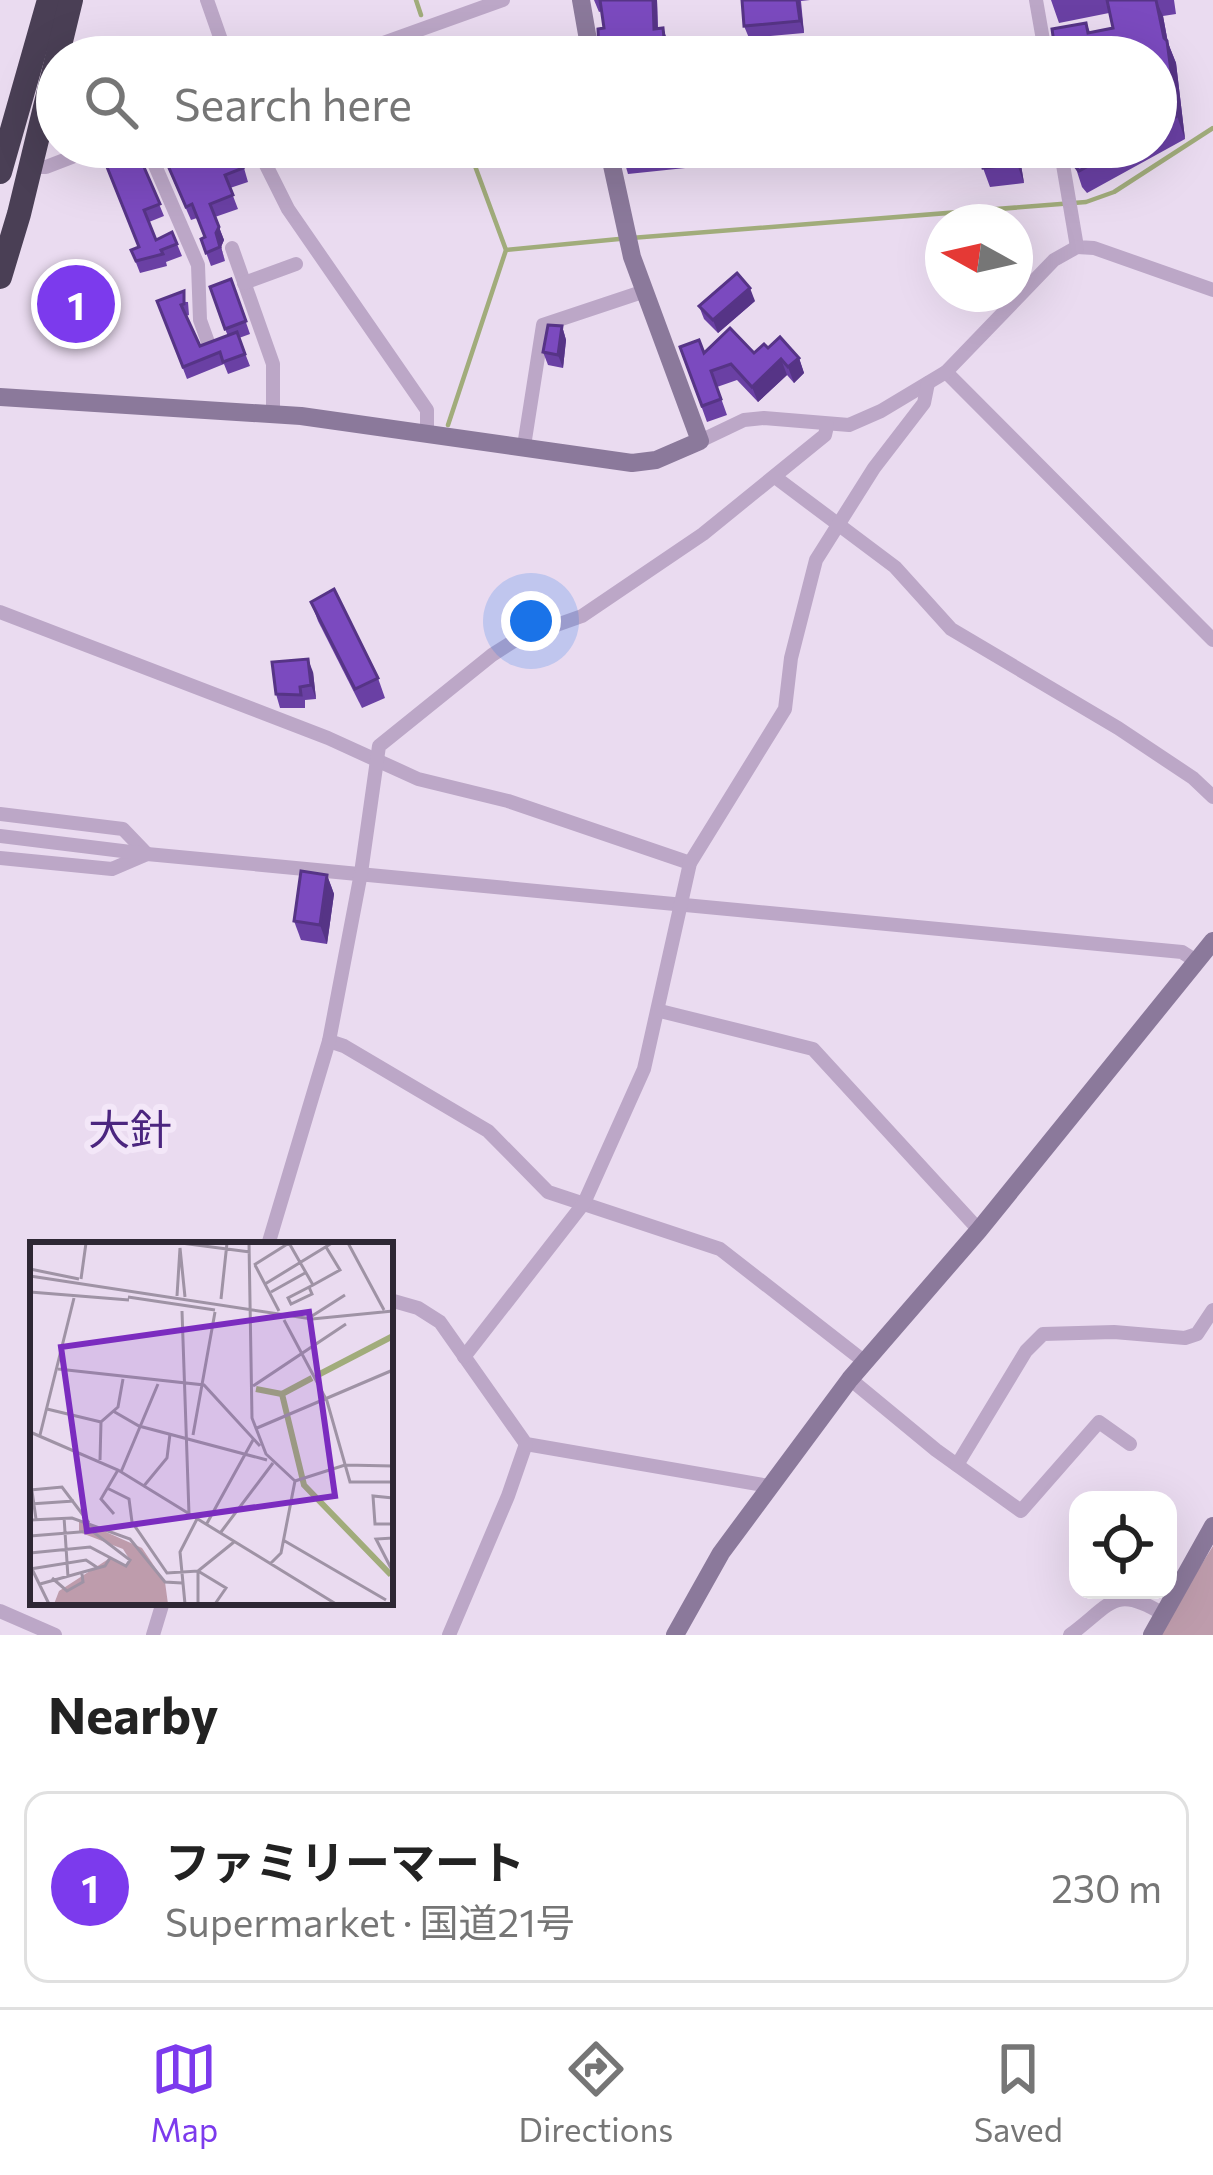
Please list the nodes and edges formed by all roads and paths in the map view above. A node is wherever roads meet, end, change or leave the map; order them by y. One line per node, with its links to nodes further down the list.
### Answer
1 (49, 0): 7 (highway)
2 (71, 0): 8 (highway)
3 (207, 0): 9 (street)
4 (503, 0): 10 (street)
5 (581, 0): 11 (street)
6 (1036, 0): 12 (street)
7 (39, 36)
8 (62, 36)
9 (219, 36)
10 (403, 36)
11 (588, 36)
12 (1042, 36)
13 (36, 46): 21 (highway)
14 (36, 136): 15 (highway)
15 (28, 167): 16 (street); 25 (highway)
16 (36, 167)
17 (156, 168): 29 (street)
18 (268, 168): 35 (street)
19 (612, 168): 28 (street)
20 (1064, 168): 22 (street)
21 (0, 172)
22 (1077, 247): 27 (street); 30 (street)
23 (232, 248): 26 (street)
24 (296, 264): 26 (street)
25 (0, 278)
26 (244, 283): 33 (street)
27 (1213, 290)
28 (645, 291): 36 (street); 37 (street)
29 (209, 345)
30 (946, 373): 31 (street); 41 (street)
31 (928, 383): 34 (street); 39 (street)
32 (0, 397): 33 (street)
33 (273, 414): 35 (street)
34 (827, 426): 36 (street); 38 (street)
35 (427, 431): 37 (street)
36 (700, 441): 37 (street)
37 (524, 446)
38 (775, 477): 39 (street); 42 (street)
39 (838, 524): 43 (street); 48 (street)
40 (0, 612): 42 (street)
41 (1213, 640)
42 (379, 760): 48 (street); 49 (street)
43 (1213, 796)
44 (0, 814): 46 (street)
45 (0, 836): 46 (street)
46 (147, 854): 47 (street); 49 (street)
47 (0, 858)
48 (690, 863): 50 (street)
49 (362, 873): 50 (street); 54 (street)
50 (683, 904): 52 (street); 53 (street)
51 (1213, 941): 52 (street)
52 (1196, 962): 56 (street)
53 (660, 1011): 55 (street); 56 (street)
54 (329, 1041): 55 (street); 57 (street)
55 (584, 1203): 60 (street); 61 (street)
56 (980, 1230): 61 (street)
57 (269, 1242)
58 (393, 1301): 60 (street)
59 (1213, 1310): 65 (street)
60 (464, 1357): 63 (street)
61 (865, 1362): 62 (street)
62 (850, 1379): 65 (street); 66 (street)
63 (526, 1444): 66 (street); 73 (street)
64 (1130, 1444): 65 (street)
65 (957, 1465)
66 (769, 1486): 74 (street)
67 (1213, 1526): 70 (street)
68 (162, 1605): 72 (street)
69 (0, 1611): 71 (street)
70 (1163, 1614): 75 (street); 76 (street)
71 (56, 1635)
72 (153, 1635)
73 (449, 1635)
74 (675, 1635)
75 (1070, 1635)
76 (1152, 1635)

